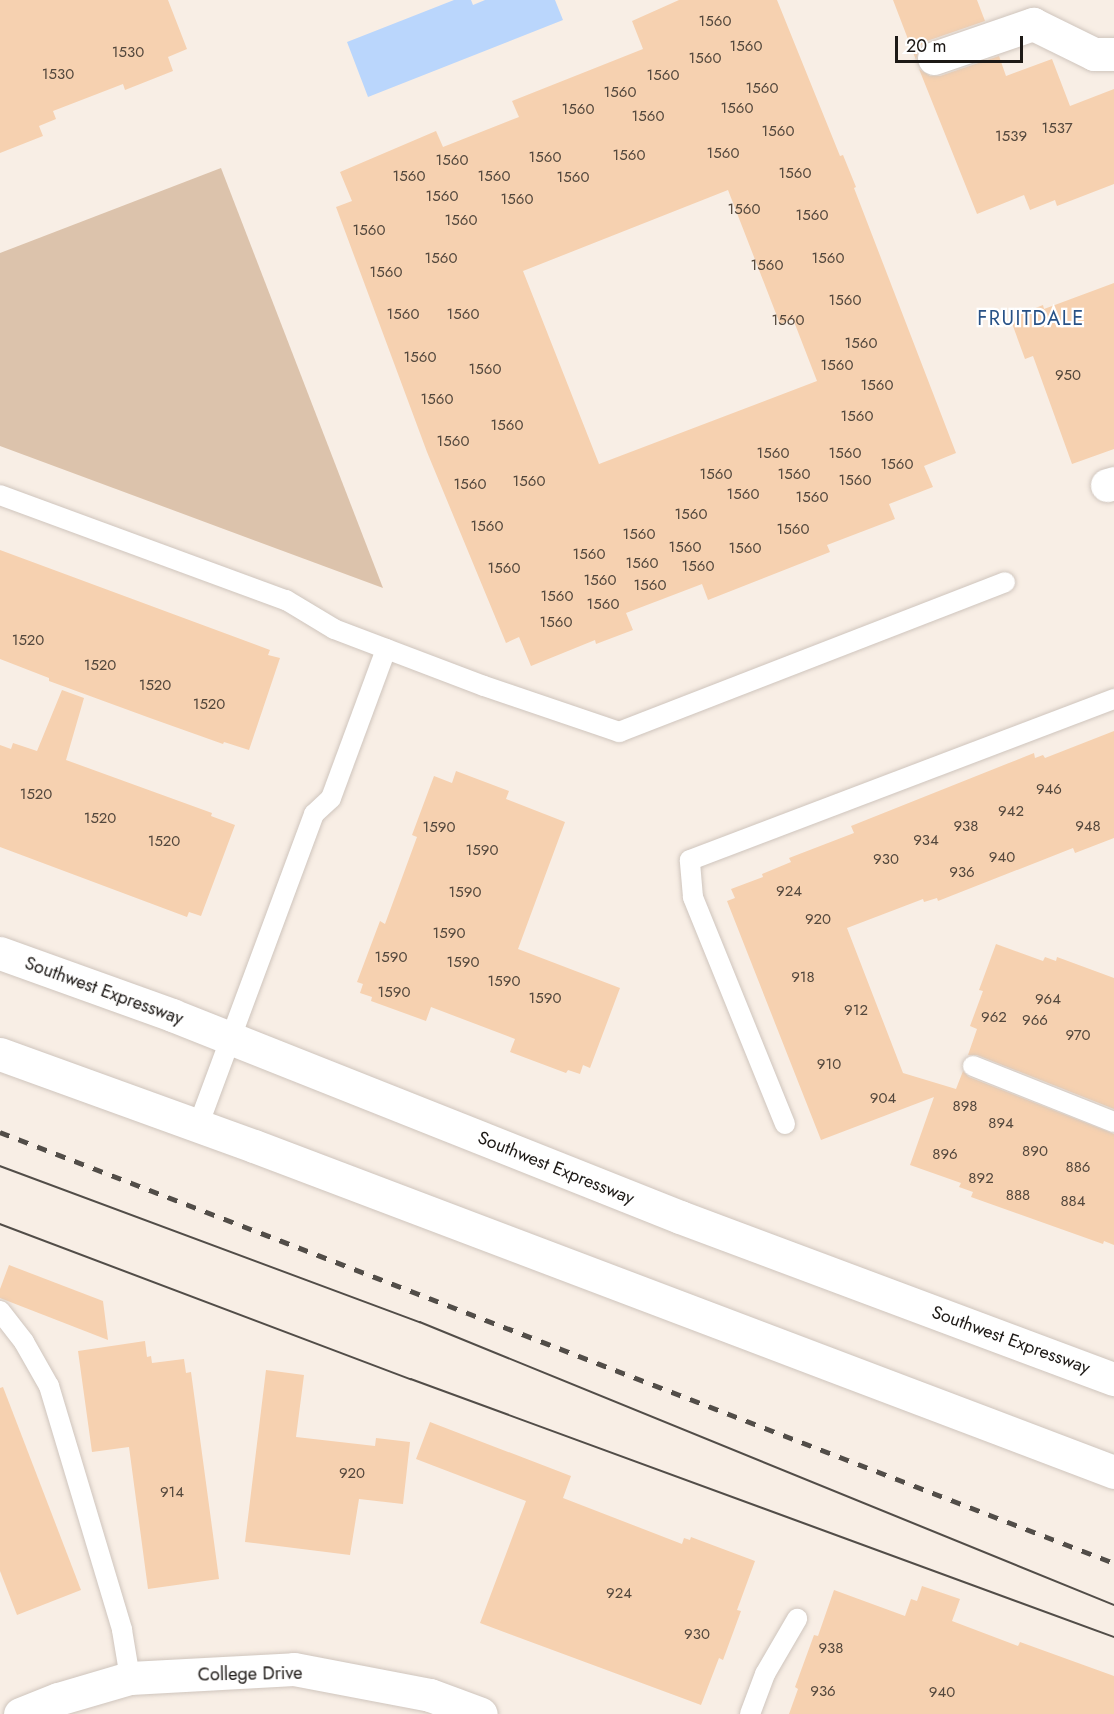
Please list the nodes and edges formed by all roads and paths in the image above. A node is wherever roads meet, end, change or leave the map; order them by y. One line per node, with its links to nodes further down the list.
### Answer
1 (1114, 54): 2 (main road)
2 (934, 58)
3 (0, 495): 5 (lane)
4 (1005, 582): 5 (lane)
5 (386, 649): 8 (lane)
6 (1114, 699): 12 (lane)
7 (0, 953): 8 (main road, Southwest Expressway)
8 (229, 1038): 13 (lane); 15 (main road, Southwest Expressway)
9 (0, 1054): 13 (main road)
10 (973, 1066): 11 (lane)
11 (1114, 1122)
12 (785, 1124)
13 (198, 1126): 16 (main road)
14 (0, 1311): 18 (lane)
15 (1114, 1379)
16 (1114, 1472)
17 (797, 1619): 21 (lane)
18 (130, 1678): 19 (main road, College Drive); 20 (main road, College Drive)
19 (20, 1714)
20 (481, 1714)
21 (750, 1714)

